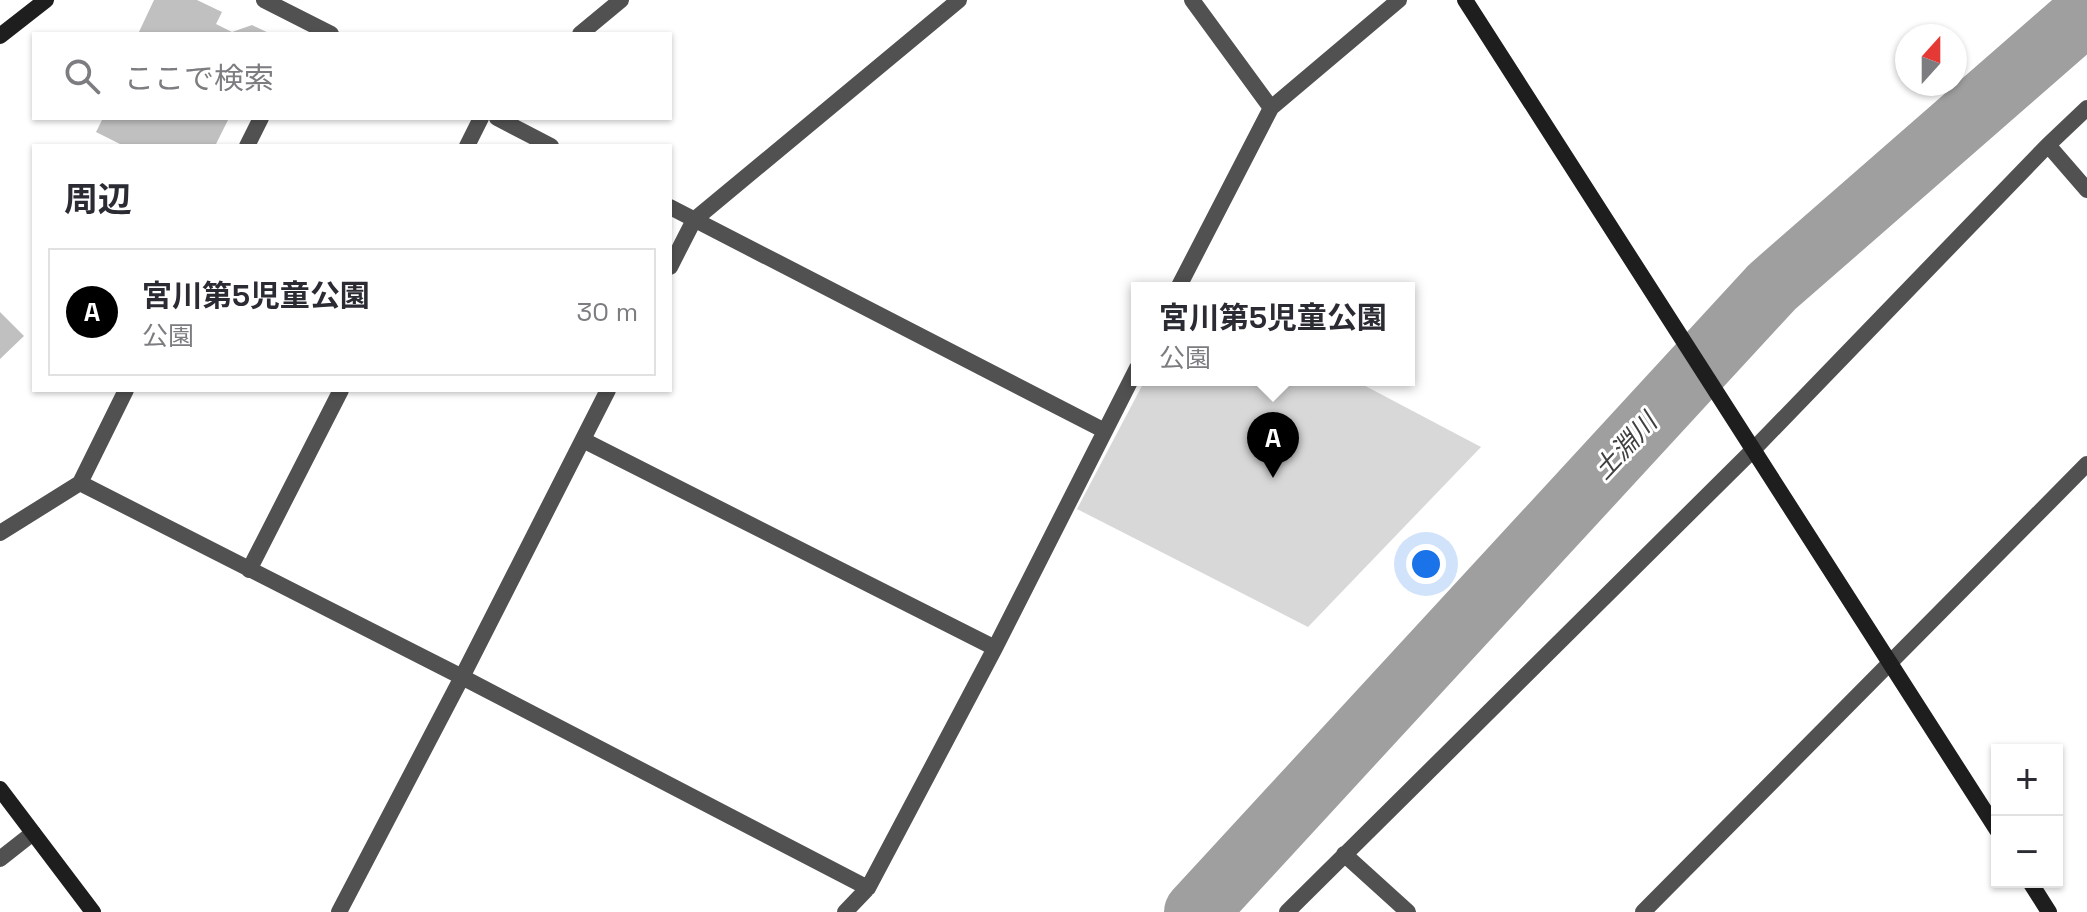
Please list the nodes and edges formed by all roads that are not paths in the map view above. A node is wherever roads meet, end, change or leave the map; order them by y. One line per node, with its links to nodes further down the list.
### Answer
1 (46, 0): 10 (street)
2 (264, 0): 8 (street)
3 (621, 0): 9 (street)
4 (959, 0): 22 (street)
5 (1192, 0): 11 (street)
6 (1399, 0): 11 (street)
7 (1465, 0): 31 (street)
8 (306, 28)
9 (582, 32)
10 (0, 36)
11 (1271, 108): 24 (street)
12 (2087, 108): 19 (street)
13 (260, 120): 16 (street)
14 (480, 120): 17 (street)
15 (501, 120): 18 (street)
16 (248, 144)
17 (468, 144)
18 (547, 144)
19 (2048, 145): 20 (street); 31 (street)
20 (2087, 190)
21 (672, 208): 22 (street)
22 (694, 220): 23 (street); 29 (street)
23 (672, 263)
24 (1181, 282)
25 (1131, 380): 29 (street)
26 (125, 392): 33 (street)
27 (340, 392): 35 (street)
28 (607, 392): 30 (street)
29 (1105, 431): 36 (street)
30 (583, 440): 36 (street); 38 (street)
31 (1753, 450): 37 (street); 42 (street)
32 (2087, 464): 37 (street)
33 (80, 483): 34 (street); 35 (street)
34 (0, 533)
35 (249, 570): 38 (street)
36 (995, 648): 44 (street)
37 (1890, 661): 40 (street); 51 (street)
38 (462, 677): 44 (street); 47 (street)
39 (0, 789): 41 (street)
40 (1991, 821)
41 (33, 833): 43 (street); 46 (street)
42 (1344, 854): 49 (street); 50 (street)
43 (0, 859)
44 (868, 888): 48 (street)
45 (2034, 888): 52 (street)
46 (93, 912)
47 (339, 912)
48 (845, 912)
49 (1287, 912)
50 (1408, 912)
51 (1643, 912)
52 (2049, 912)

